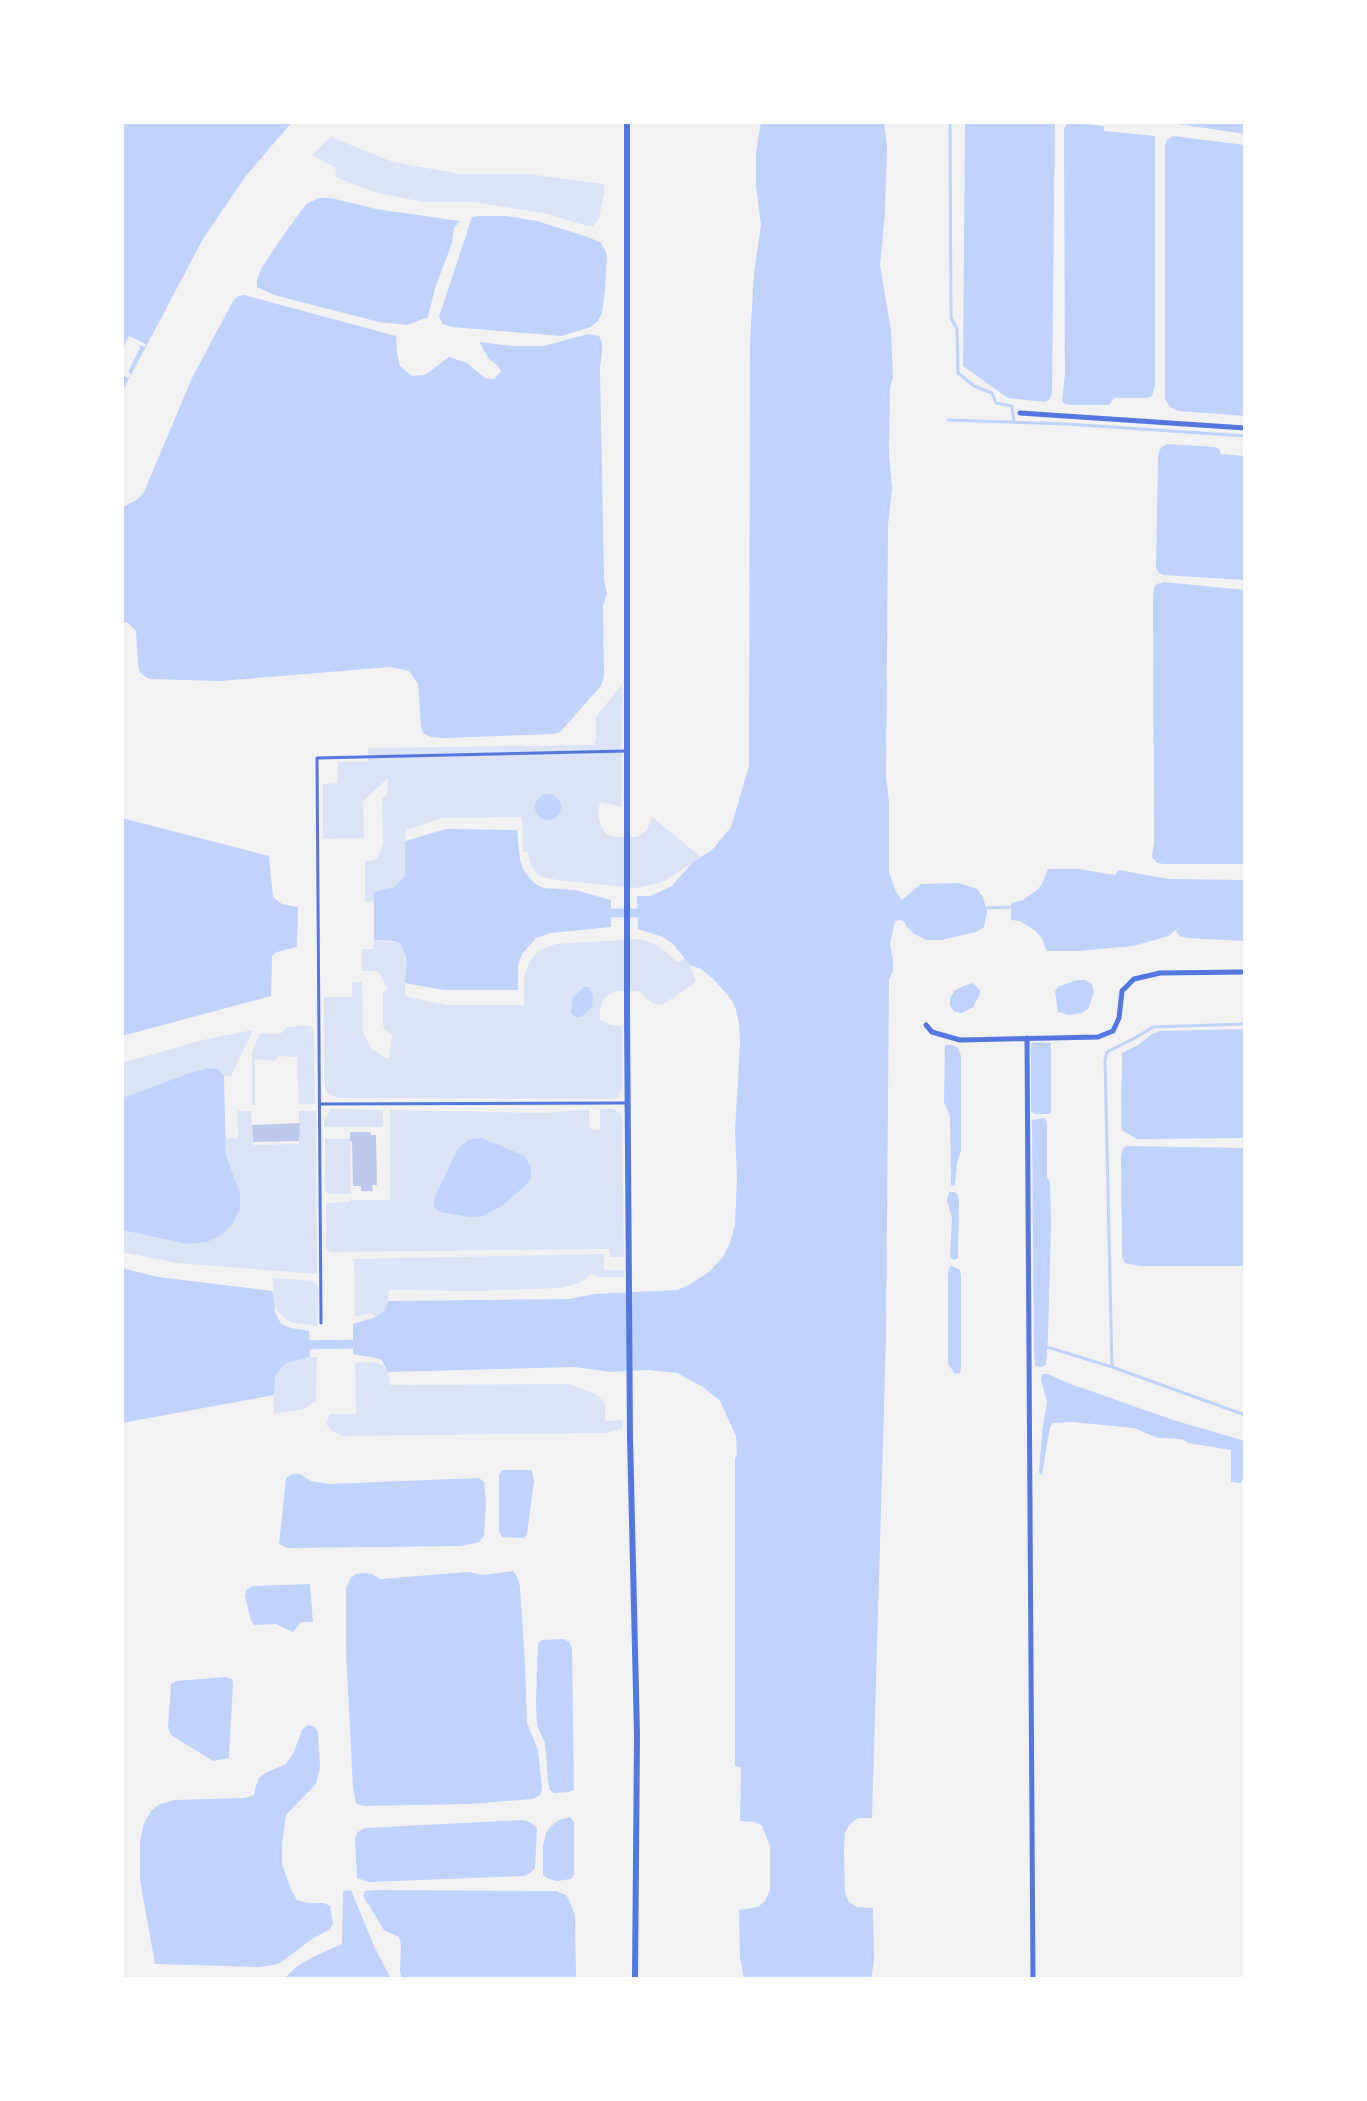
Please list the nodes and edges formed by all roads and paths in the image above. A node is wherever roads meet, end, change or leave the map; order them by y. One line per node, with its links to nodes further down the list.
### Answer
1 (627, 122): 4 (street)
2 (1020, 413): 3 (street)
3 (1245, 428)
4 (627, 751): 8 (street); 9 (lane)
5 (1245, 972): 7 (street)
6 (926, 1025): 7 (street)
7 (1027, 1038): 12 (street)
8 (629, 1103): 9 (lane); 11 (street)
9 (321, 1104): 10 (lane)
10 (321, 1323)
11 (635, 1979)
12 (1033, 1979)

